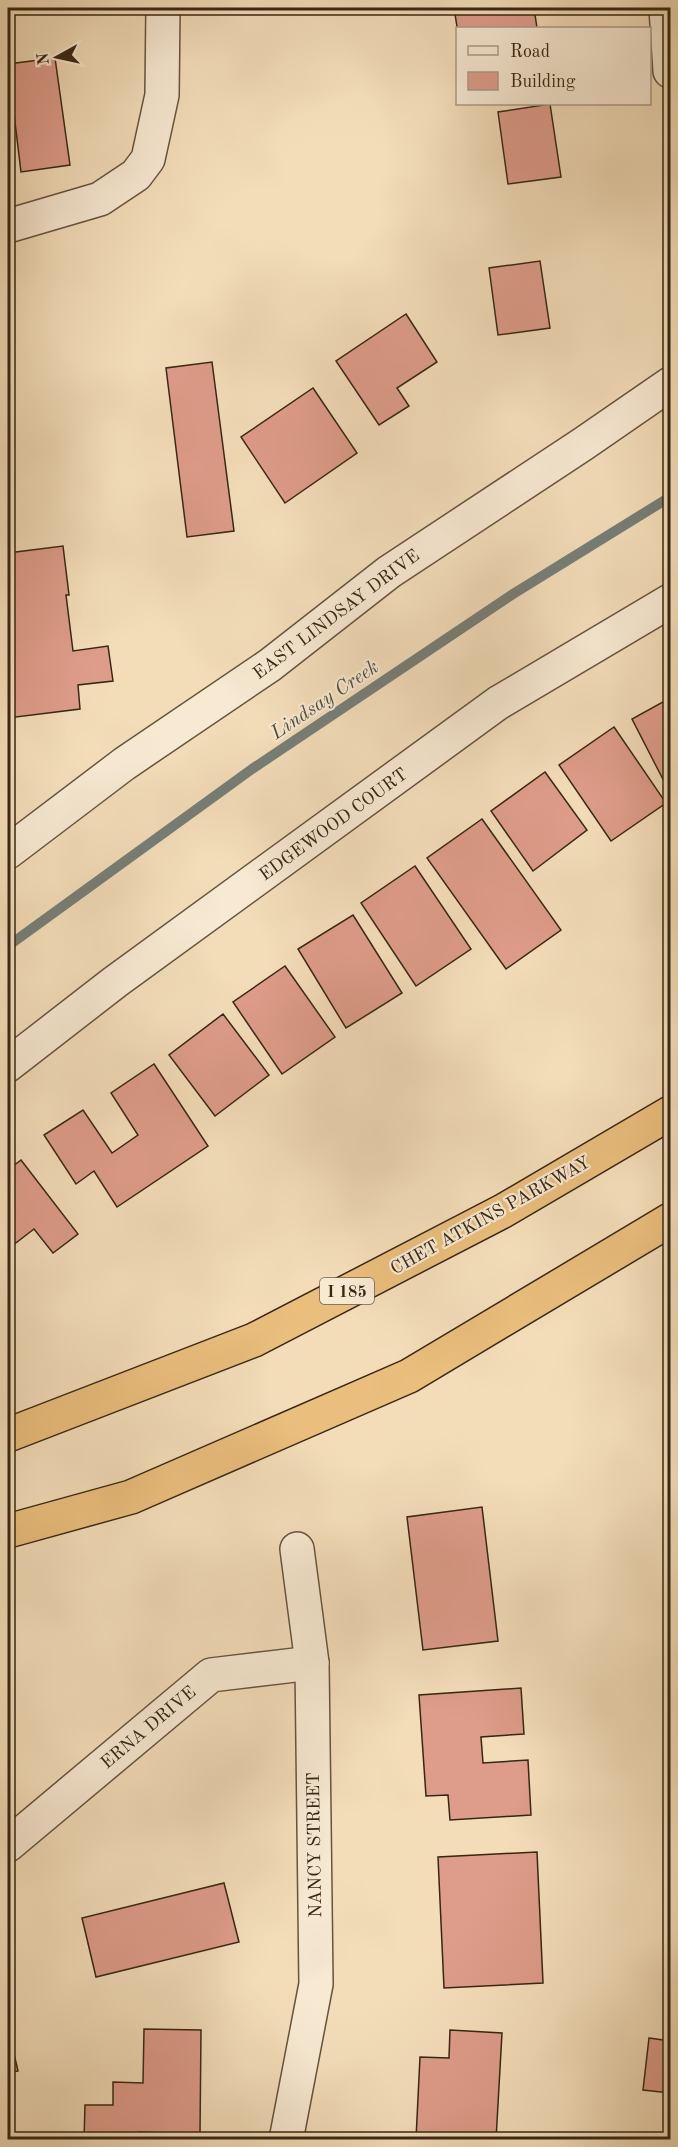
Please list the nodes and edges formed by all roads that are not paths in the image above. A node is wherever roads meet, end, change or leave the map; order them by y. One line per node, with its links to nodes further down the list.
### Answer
1 (163, 8): 4 (street)
2 (666, 8): 3 (street)
3 (670, 71)
4 (8, 226)
5 (670, 384): 7 (street, EAST LINDSAY DRIVE)
6 (670, 601): 8 (street, EDGEWOOD COURT)
7 (8, 852)
8 (8, 1065)
9 (670, 1113): 11 (highway, CHET ATKINS PARKWAY / I 185)
10 (670, 1220): 12 (highway)
11 (8, 1435)
12 (8, 1531)
13 (297, 1549): 14 (street, NANCY STREET)
14 (312, 1662): 15 (street, ERNA DRIVE); 16 (street, NANCY STREET)
15 (8, 1845)
16 (286, 2139)

